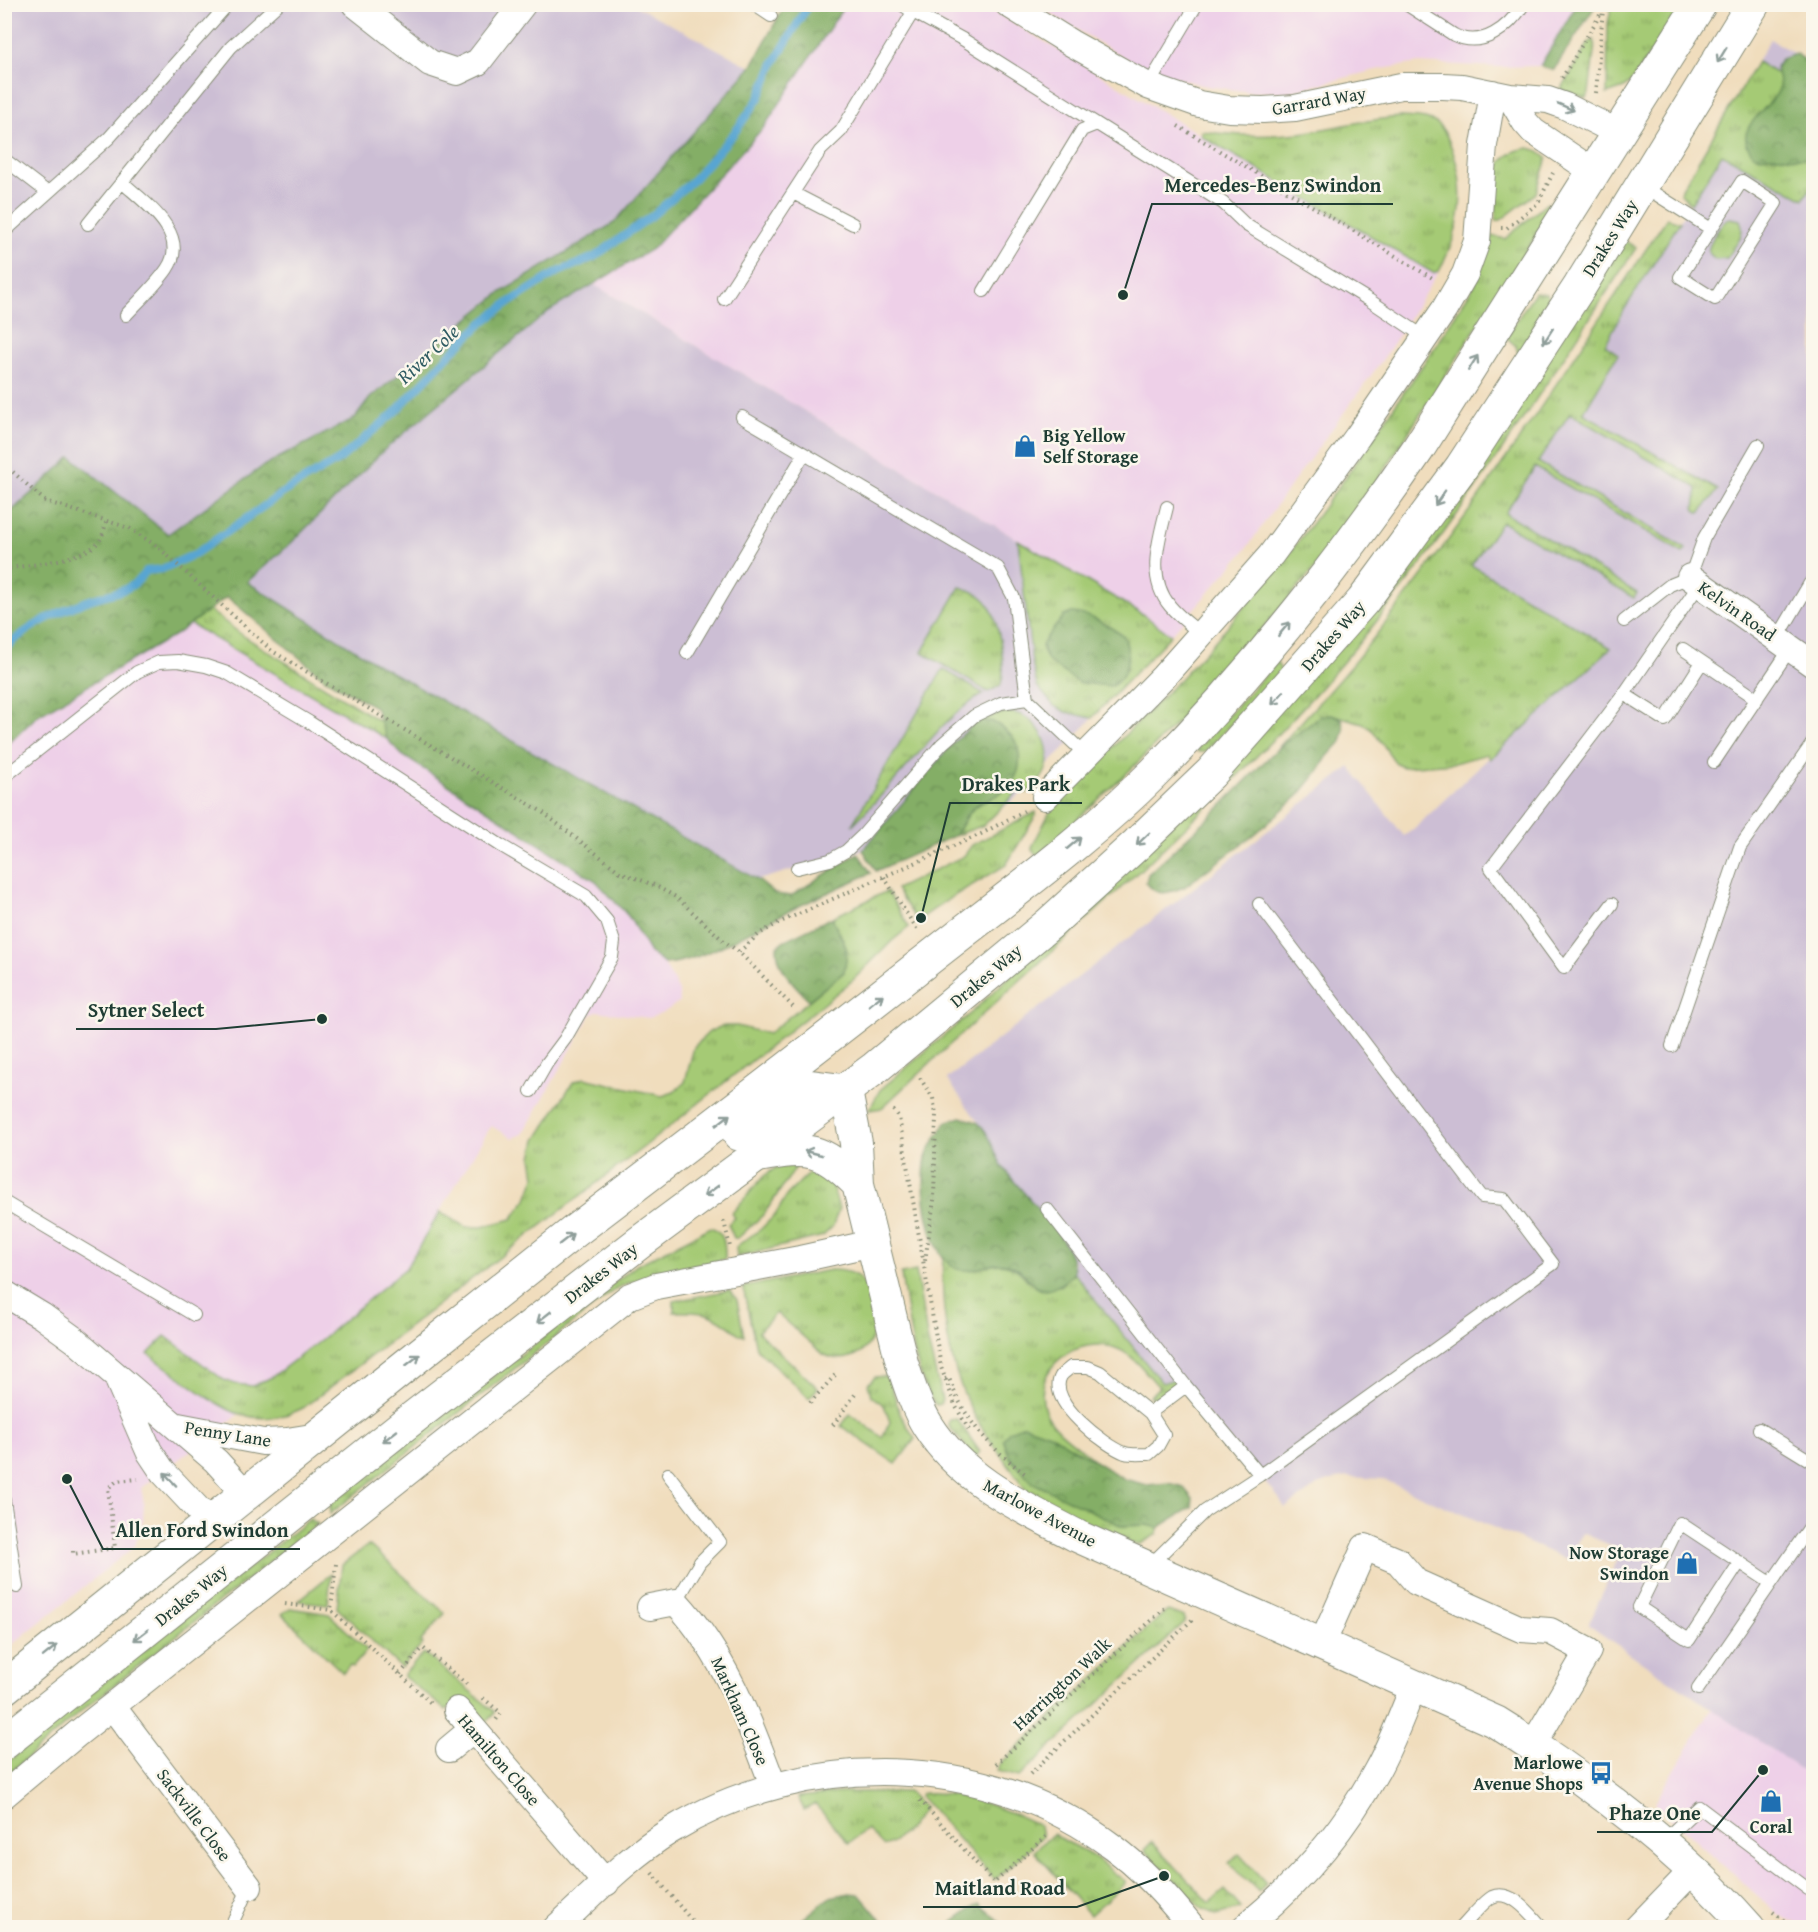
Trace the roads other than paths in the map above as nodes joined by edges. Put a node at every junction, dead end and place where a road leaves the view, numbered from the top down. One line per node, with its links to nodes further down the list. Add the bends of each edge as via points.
1 (228, 4): 23 (lane, via 109,138)
2 (278, 4): 22 (lane, via 231,47)
3 (355, 4): 4 (street, via 430,63 457,72 478,62)
4 (523, 4)
5 (753, 4): 14 (lane)
6 (901, 4): 13 (lane)
7 (1008, 4): 15 (street, Garrard Way)
8 (1197, 4): 15 (lane)
9 (1407, 4): 10 (lane, via 1461,39 1477,40 1498,32)
10 (1524, 4)
11 (1701, 4): 18 (main road)
12 (1753, 4): 21 (main road, Drakes Way, one-way to 21)
13 (913, 12): 17 (lane); 24 (lane, via 841,131 820,151)
14 (771, 16)
15 (1148, 86): 16 (street, Garrard Way, via 1199,104 1263,110 1413,85 1462,87)
16 (1502, 95): 18 (street, Garrard Way, one-way to 18, via 1548,100); 20 (street, via 1533,131); 32 (street, via 1484,145 1477,241 1472,258)
17 (1096, 124): 29 (lane, via 1082,130); 32 (lane, via 1223,203 1246,225)
18 (1618, 133): 20 (main road); 21 (main road)
19 (4, 159): 23 (lane)
20 (1594, 172): 21 (main road); 62 (main road, one-way to 20, via 1029,880 1153,774 1261,656 1353,542 1418,449)
21 (1645, 181): 27 (lane); 59 (main road, Drakes Way, one-way to 59, via 1455,476 1363,601 1314,658 1210,773 1128,852 1049,924)
22 (122, 182): 25 (lane); 31 (lane, via 156,213 171,233 175,249 168,268)
23 (47, 192): 28 (lane)
24 (793, 193): 26 (lane); 30 (lane)
25 (88, 224)
26 (853, 224)
27 (1711, 229): 27 (lane, via 1680,277 1715,299 1776,204 1742,181)
28 (4, 232)
29 (984, 291)
30 (724, 299)
31 (126, 315)
32 (1426, 338): 40 (street, via 1271,555)
33 (742, 417): 35 (lane)
34 (1758, 445): 37 (lane, via 1704,538)
35 (804, 454): 43 (lane); 47 (lane, via 998,568 1014,598)
36 (1167, 507): 40 (lane, via 1155,556 1159,589 1170,606)
37 (1695, 581): 39 (lane, via 1670,585); 41 (street, Kelvin Road); 46 (lane)
38 (1814, 586): 41 (lane, via 1810,583)
39 (1624, 621)
40 (1202, 635): 50 (street)
41 (1784, 644): 45 (street, Kelvin Road); 48 (lane)
42 (1683, 649): 44 (lane)
43 (687, 653)
44 (1702, 662): 46 (lane, via 1665,720); 48 (lane)
45 (1814, 665)
46 (1624, 693): 55 (lane, via 1491,868 1564,968)
47 (1027, 699): 50 (lane); 54 (lane, via 1001,703 974,716 942,744 846,851 830,860)
48 (1756, 699): 51 (lane)
49 (1814, 741): 57 (lane, via 1740,847)
50 (1086, 755): 53 (street)
51 (1714, 762)
52 (4, 777): 58 (lane, via 137,672 159,662 187,662 227,673 586,896 608,921 614,942 612,957)
53 (1045, 797)
54 (797, 868)
55 (1612, 903)
56 (1259, 904): 76 (lane, via 1482,1197 1504,1199 1553,1264)
57 (1672, 1046)
58 (531, 1091)
59 (846, 1091): 60 (main road, Drakes Way); 61 (street, Marlowe Avenue, via 856,1143); 62 (main road, via 807,1086 695,1163)
60 (758, 1156): 61 (street, one-way to 60, via 830,1158 810,1151); 81 (main road, Drakes Way, one-way to 81)
61 (858, 1184): 65 (street, Marlowe Avenue)
62 (626, 1194): 73 (main road, one-way to 62)
63 (4, 1202): 67 (lane)
64 (1047, 1209): 69 (lane)
65 (873, 1243): 83 (street, Marlowe Avenue, via 910,1386 927,1425 946,1450 970,1474 1014,1503); 92 (street, Drakes Way, via 656,1286 630,1296)
66 (4, 1293): 68 (street, Penny Lane, via 75,1340)
67 (194, 1315)
68 (118, 1379): 71 (street, Penny Lane); 80 (street, Penny Lane, one-way to 68, via 163,1472 149,1451)
69 (1186, 1386): 70 (lane); 76 (lane)
70 (1150, 1413): 70 (lane, via 1094,1369 1071,1367 1061,1376 1059,1387 1065,1404 1104,1442 1127,1454 1149,1454 1161,1441 1164,1435)
71 (174, 1425): 73 (street, Penny Lane, via 263,1442); 77 (street, Penny Lane)
72 (1759, 1429): 74 (lane)
73 (318, 1436): 77 (main road)
74 (1814, 1463)
75 (668, 1474): 86 (lane, via 720,1542 700,1562)
76 (1260, 1475): 83 (lane, via 1205,1511)
77 (245, 1493): 80 (main road); 81 (main road)
78 (4, 1500): 85 (lane)
79 (1814, 1521): 84 (lane)
80 (210, 1522): 81 (main road); 90 (main road, one-way to 80)
81 (252, 1545): 93 (main road, Drakes Way, one-way to 93)
82 (1740, 1562): 82 (lane, via 1680,1523 1639,1607 1689,1640); 84 (lane)
83 (1148, 1567): 88 (street, Marlowe Avenue)
84 (1771, 1583): 91 (lane)
85 (17, 1587)
86 (676, 1602): 87 (street); 96 (street, Markham Close, via 710,1646 733,1686)
87 (650, 1607)
88 (1322, 1644): 89 (street, Marlowe Avenue); 94 (street, via 1365,1547 1398,1562 1416,1582 1521,1629 1550,1631 1588,1651)
89 (1414, 1686): 94 (street, Marlowe Avenue, via 1471,1709); 106 (street, via 1377,1770 1344,1821 1291,1886)
90 (4, 1688)
91 (1698, 1689)
92 (112, 1706): 97 (street, Drakes Way); 101 (street, Sackville Close)
93 (4, 1743)
94 (1533, 1745): 98 (street, Marlowe Avenue)
95 (449, 1749): 100 (street, Hamilton Close, via 465,1720)
96 (773, 1785): 100 (street, via 707,1811 669,1832); 105 (street, via 841,1773 896,1772 975,1782 1010,1793 1065,1817 1098,1837 1133,1863)
97 (4, 1795)
98 (1663, 1841): 99 (street, Marlowe Avenue); 102 (lane, via 1699,1807)
99 (1693, 1870): 109 (street); 110 (street, Marlowe Avenue)
100 (606, 1883): 104 (street)
101 (249, 1887): 103 (lane, Sackville Close)
102 (1808, 1889)
103 (230, 1928)
104 (555, 1928)
105 (1193, 1928)
106 (1244, 1928)
107 (1461, 1928): 108 (lane, via 1489,1900 1502,1896 1516,1902)
108 (1543, 1928)
109 (1637, 1928)
110 (1749, 1928)

